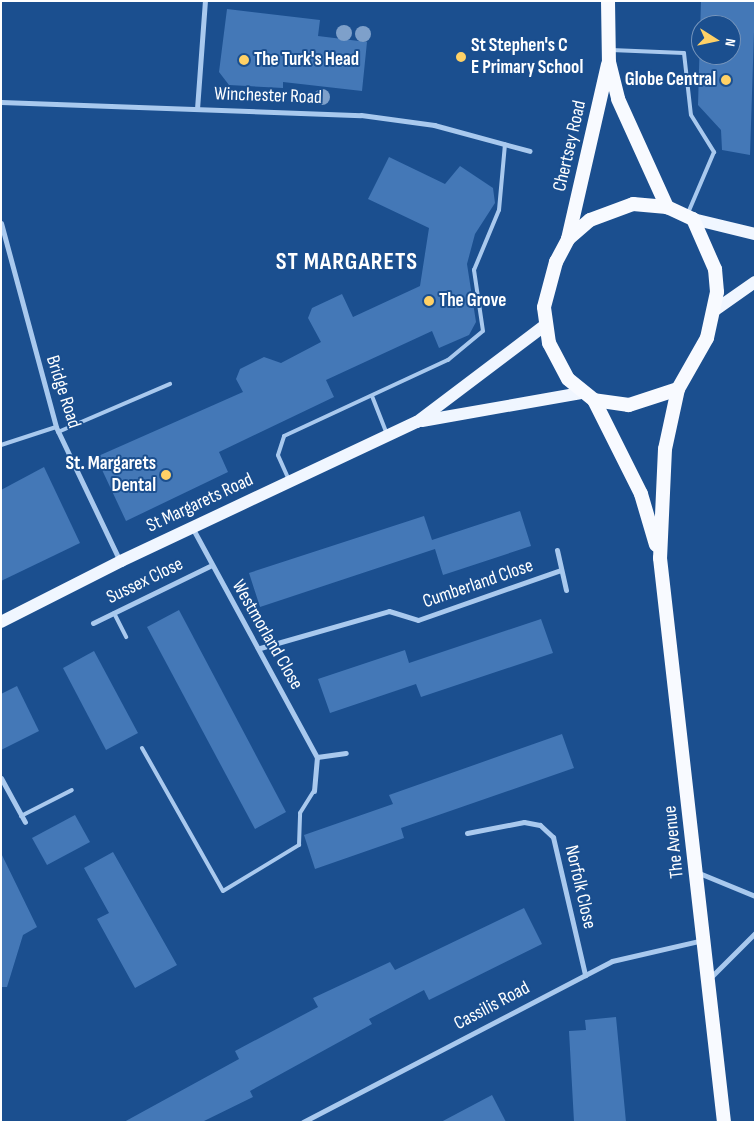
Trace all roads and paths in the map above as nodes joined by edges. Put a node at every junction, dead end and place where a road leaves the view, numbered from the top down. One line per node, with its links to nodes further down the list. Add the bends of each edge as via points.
1 (205, 1): 5 (street)
2 (608, 1): 3 (highway, Chertsey Road)
3 (609, 56): 8 (highway, Chertsey Road, via 618,99); 9 (lane, via 684,53 692,115 714,152); 12 (highway, Chertsey Road)
4 (1, 102): 5 (street, Winchester Road)
5 (197, 109): 6 (street, Winchester Road, via 393,119)
6 (505, 144): 7 (street, Winchester Road); 19 (lane, via 499,210 474,270 483,331 448,360)
7 (530, 151)
8 (667, 207): 9 (highway); 12 (highway, via 633,204 608,210)
9 (690, 217): 11 (main road); 14 (highway, The Avenue, via 716,269)
10 (1, 223): 22 (street, Bridge Road)
11 (755, 234)
12 (568, 238): 15 (highway, Chertsey Road, via 549,285)
13 (755, 282): 14 (main road)
14 (715, 310): 17 (highway, The Avenue, via 707,338)
15 (544, 326): 18 (highway, via 557,362); 21 (main road, St Margarets Road, via 498,365)
16 (170, 384): 22 (lane)
17 (678, 389): 20 (highway, via 630,405); 28 (highway, The Avenue, via 665,449)
18 (580, 393): 20 (highway); 21 (main road, St Margarets Road)
19 (372, 396): 23 (lane); 25 (lane, via 284,436 278,455)
20 (594, 400): 28 (highway, The Avenue, via 641,494)
21 (417, 422): 23 (main road, St Margarets Road)
22 (57, 429): 24 (lane); 29 (street, Bridge Road)
23 (387, 436): 25 (main road, St Margarets Road)
24 (1, 445)
25 (290, 482): 26 (main road, St Margarets Road)
26 (192, 528): 29 (main road, St Margarets Road); 30 (street, Westmorland Close)
27 (558, 550): 31 (street, Cumberland Close)
28 (660, 558): 47 (highway, The Avenue)
29 (120, 561): 34 (main road, St Margarets Road)
30 (210, 566): 33 (street, Sussex Close); 37 (street, Westmorland Close)
31 (561, 570): 32 (street, Cumberland Close); 37 (street, Cumberland Close, via 418,620 389,611)
32 (566, 590)
33 (114, 613): 35 (street, Sussex Close); 36 (lane)
34 (1, 622)
35 (93, 623)
36 (126, 638)
37 (260, 648): 40 (street, Westmorland Close)
38 (142, 748): 43 (lane, via 223,891 299,846 300,813)
39 (346, 753): 40 (street)
40 (317, 757): 43 (street)
41 (1, 778): 44 (street)
42 (72, 790): 44 (lane)
43 (314, 791)
44 (22, 816): 45 (street)
45 (25, 822)
46 (467, 833): 51 (street, Norfolk Close, via 524,822 540,825 553,837)
47 (696, 872): 48 (street); 50 (highway, The Avenue)
48 (755, 896)
49 (755, 934): 52 (street)
50 (703, 940): 51 (street, Cassilis Road, via 612,962); 52 (highway, The Avenue)
51 (585, 975): 53 (street, Cassilis Road)
52 (708, 980): 54 (highway, The Avenue)
53 (303, 1122)
54 (724, 1122)

